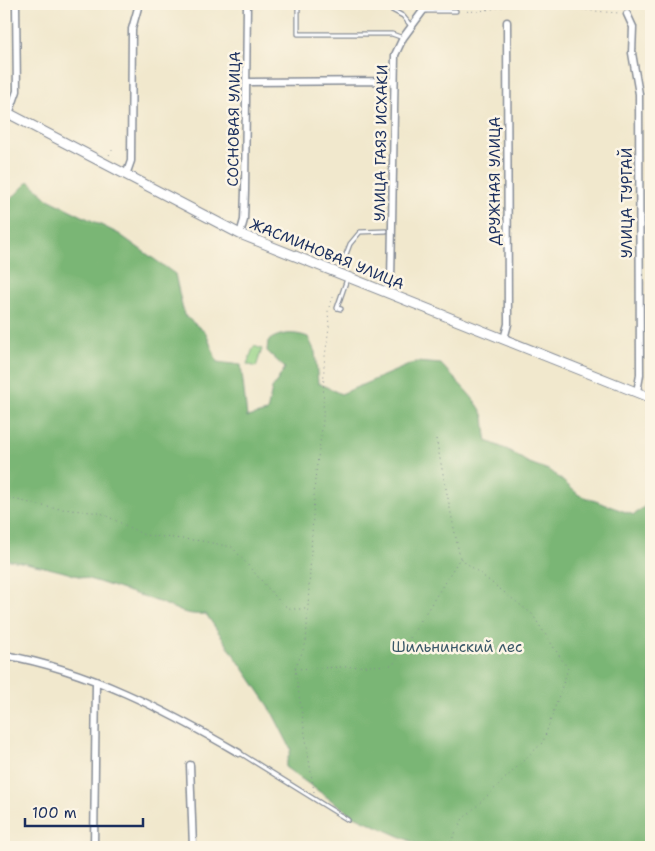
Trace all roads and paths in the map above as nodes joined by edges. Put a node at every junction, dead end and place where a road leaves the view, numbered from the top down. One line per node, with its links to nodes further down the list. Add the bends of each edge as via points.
1 (16, 4): 15 (street, via 17,91)
2 (139, 4): 16 (street, via 132,29 131,161)
3 (248, 4): 14 (street, СОСНОВАЯ УЛИЦА)
4 (298, 4): 12 (lane, via 298,34 392,34)
5 (381, 4): 11 (lane, via 403,16)
6 (428, 4): 7 (street, УЛИЦА ГАЯЗ ИСХАКИ)
7 (422, 11): 8 (lane); 11 (street, УЛИЦА ГАЯЗ ИСХАКИ)
8 (456, 11): 9 (path, via 475,12 519,5 569,6 585,11)
9 (627, 14): 25 (street, УЛИЦА ТУРГАЙ, via 633,27 632,53 639,94 640,375)
10 (507, 22): 24 (street, ДРУЖНАЯ УЛИЦА, via 508,324)
11 (411, 26): 12 (street, УЛИЦА ГАЯЗ ИСХАКИ)
12 (403, 38): 13 (street, УЛИЦА ГАЯЗ ИСХАКИ, via 395,55)
13 (393, 81): 14 (street); 22 (street, УЛИЦА ГАЯЗ ИСХАКИ, via 391,281)
14 (248, 82): 18 (street, СОСНОВАЯ УЛИЦА, via 244,220)
15 (6, 112): 16 (street, ЖАСМИНОВАЯ УЛИЦА)
16 (126, 175): 18 (street, ЖАСМИНОВАЯ УЛИЦА)
17 (386, 231): 19 (lane, via 360,232)
18 (240, 234): 20 (street, ЖАСМИНОВАЯ УЛИЦА)
19 (345, 257)
20 (348, 277): 21 (lane); 22 (street, ЖАСМИНОВАЯ УЛИЦА)
21 (344, 289): 23 (lane, via 337,308); 30 (path, via 331,300 328,311 323,421 315,480)
22 (387, 292): 24 (street, ЖАСМИНОВАЯ УЛИЦА)
23 (341, 309)
24 (504, 339): 25 (street, ЖАСМИНОВАЯ УЛИЦА)
25 (637, 392): 26 (street, ЖАСМИНОВАЯ УЛИЦА)
26 (651, 398)
27 (436, 439): 29 (path)
28 (4, 497): 30 (path, via 52,508 101,513 144,535 232,547 282,604 291,609)
29 (460, 558): 32 (path, via 393,665); 40 (path, via 532,614 568,669 543,742 462,820)
30 (307, 609): 32 (path, via 306,643)
31 (4, 654): 33 (street, via 80,674)
32 (295, 669): 36 (path)
33 (96, 682): 34 (street, via 177,716); 38 (street)
34 (239, 753): 36 (lane)
35 (190, 765): 39 (street)
36 (315, 800): 37 (lane)
37 (348, 820)
38 (94, 847)
39 (193, 847)
40 (448, 847)

